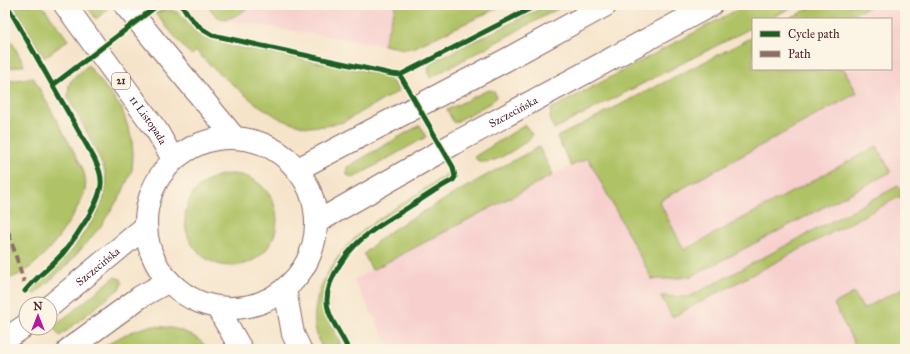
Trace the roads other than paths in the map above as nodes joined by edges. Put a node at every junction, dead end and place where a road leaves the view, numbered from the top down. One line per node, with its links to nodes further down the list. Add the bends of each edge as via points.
1 (65, 5): 6 (main road, 11 Listopada / 21, via 157,131)
2 (125, 5): 5 (main road)
3 (606, 5): 7 (main road)
4 (711, 5): 8 (main road, Szczecińska, via 449,147)
5 (234, 136): 6 (main road, via 201,142); 7 (main road, via 258,141 280,152)
6 (173, 159): 9 (main road, via 152,190)
7 (298, 169): 8 (main road, via 312,194)
8 (317, 222): 11 (main road, via 313,248 302,271)
9 (145, 227): 10 (main road, via 152,256); 12 (main road, Szczecińska)
10 (169, 281): 13 (main road, via 183,294 199,303); 16 (main road, via 140,297)
11 (285, 289): 13 (main road, via 253,306); 18 (main road, via 293,334)
12 (58, 299)
13 (217, 307): 17 (main road)
14 (18, 331): 15 (main road)
15 (5, 340)
16 (69, 349)
17 (241, 349)
18 (300, 349)

